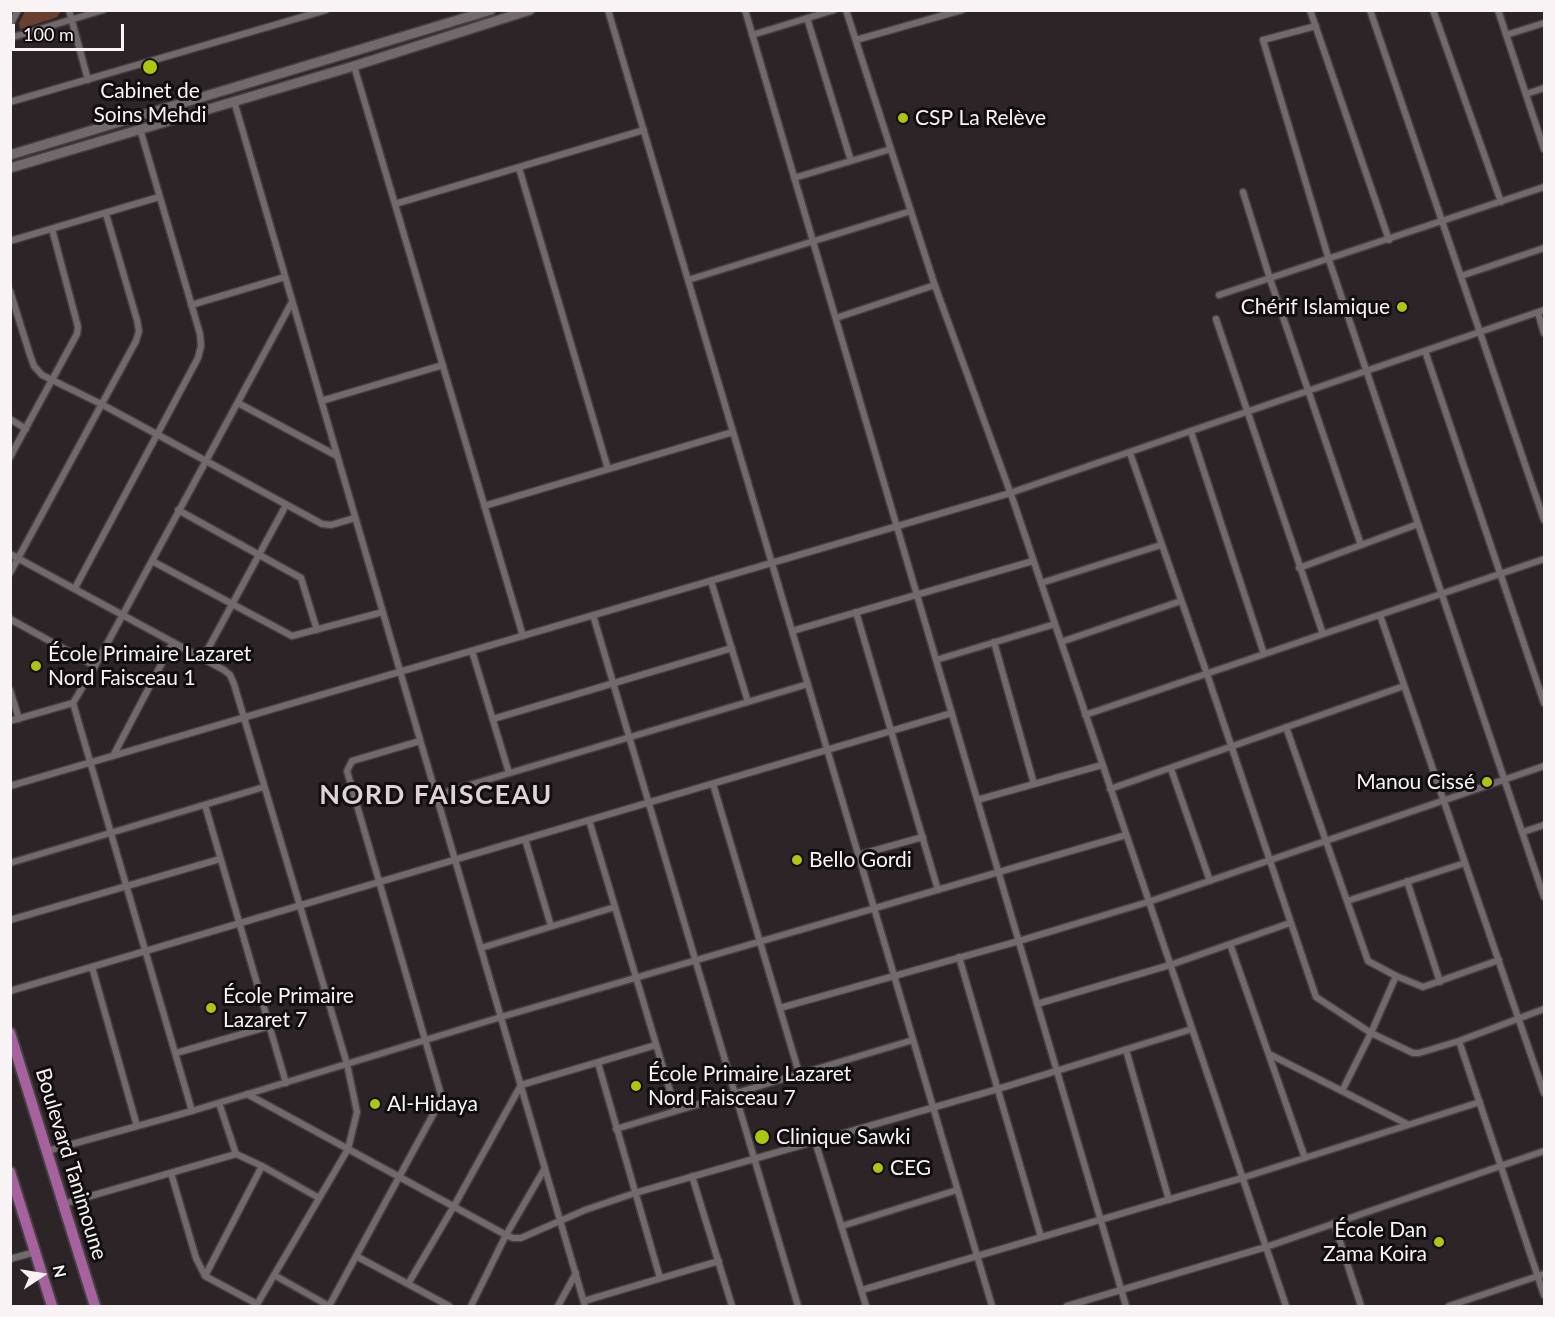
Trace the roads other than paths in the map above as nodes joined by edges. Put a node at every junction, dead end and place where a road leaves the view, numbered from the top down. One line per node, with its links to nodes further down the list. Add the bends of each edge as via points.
1 (18, 10): 19 (street)
2 (69, 10): 17 (street)
3 (103, 10): 17 (street)
4 (326, 10): 26 (street)
5 (491, 10): 35 (main road)
6 (530, 10): 25 (main road)
7 (608, 10): 32 (street)
8 (745, 10): 21 (street)
9 (834, 10): 16 (street)
10 (846, 10): 24 (street)
11 (962, 10): 24 (street)
12 (1310, 10): 20 (street)
13 (1370, 10): 47 (street)
14 (1433, 10): 43 (street)
15 (1498, 10): 22 (street)
16 (807, 18): 21 (street); 36 (street)
17 (71, 20): 23 (street); 26 (street)
18 (1545, 23): 22 (street)
19 (10, 25)
20 (1316, 26): 49 (street); 53 (street, via 1263,40)
21 (752, 35): 39 (street)
22 (1506, 35): 28 (street)
23 (10, 38)
24 (856, 40): 33 (street)
25 (354, 66): 29 (main road); 44 (street)
26 (88, 80): 30 (street)
27 (1545, 88): 28 (street)
28 (1526, 94): 34 (street)
29 (234, 101): 31 (main road); 55 (street)
30 (10, 102)
31 (140, 129): 37 (main road); 42 (street)
32 (644, 130): 38 (street); 57 (street)
33 (891, 149): 36 (street); 45 (street)
34 (1545, 149)
35 (10, 155)
36 (851, 161): 39 (street)
37 (10, 168)
38 (519, 168): 44 (street); 86 (street)
39 (794, 178): 51 (street)
40 (1545, 187): 43 (street)
41 (1243, 192): 56 (street)
42 (159, 197): 46 (street); 62 (street)
43 (1501, 202): 47 (street)
44 (395, 204): 69 (street)
45 (911, 211): 51 (street); 58 (street)
46 (106, 214): 48 (street); 75 (street, via 139,331)
47 (1442, 222): 49 (street); 54 (street)
48 (52, 229): 50 (street); 71 (street, via 78,327)
49 (1389, 240): 53 (street)
50 (10, 241)
51 (813, 242): 57 (street); 64 (street)
52 (1545, 248): 54 (street)
53 (1329, 260): 56 (street); 70 (street)
54 (1461, 276): 66 (street)
55 (285, 277): 61 (street); 62 (street)
56 (1270, 279): 60 (street); 72 (street)
57 (688, 280): 79 (street)
58 (935, 285): 64 (street); 87 (street)
59 (10, 291): 71 (street, via 34,366)
60 (1219, 295)
61 (292, 302): 73 (street); 74 (street)
62 (192, 305): 81 (street, via 201,346 198,358)
63 (1541, 312): 66 (street); 67 (street)
64 (836, 318): 94 (street)
65 (1216, 319): 76 (street)
66 (1480, 332): 68 (street); 92 (street)
67 (1545, 333)
68 (1425, 351): 70 (street); 106 (street)
69 (443, 365): 73 (street); 89 (street)
70 (1367, 371): 72 (street); 93 (street)
71 (52, 380): 75 (street); 78 (street)
72 (1308, 392): 76 (street); 96 (street)
73 (321, 401): 83 (street)
74 (238, 404): 83 (street); 85 (street)
75 (103, 405): 81 (street); 99 (street)
76 (1247, 412): 80 (street); 104 (street)
77 (10, 419): 78 (street)
78 (26, 429): 84 (street)
79 (733, 432): 86 (street); 103 (street)
80 (1191, 432): 82 (street); 130 (street)
81 (157, 435): 85 (street); 109 (street)
82 (1130, 453): 87 (street); 95 (street)
83 (337, 456): 91 (street)
84 (10, 458)
85 (206, 462): 88 (street); 90 (street)
86 (608, 469): 89 (street)
87 (1010, 493): 94 (street); 102 (street)
88 (286, 504): 91 (street, via 322,524); 98 (street)
89 (484, 506): 124 (street)
90 (178, 510): 98 (street); 101 (street)
91 (355, 518): 114 (street)
92 (1545, 520)
93 (1418, 524): 96 (street); 110 (street)
94 (897, 526): 103 (street); 111 (street)
95 (1161, 545): 108 (street); 112 (street)
96 (1361, 545): 104 (street)
97 (10, 554): 99 (street)
98 (259, 554): 113 (street); 121 (street, via 301,578)
99 (19, 558): 105 (street); 109 (street)
100 (1545, 559): 106 (street)
101 (152, 561): 113 (street); 116 (street)
102 (1033, 561): 108 (street); 111 (street)
103 (772, 563): 107 (street); 122 (street)
104 (1299, 568): 123 (street)
105 (10, 573)
106 (1501, 574): 110 (street); 142 (street)
107 (711, 581): 117 (street); 128 (street)
108 (1041, 583): 120 (street)
109 (75, 588): 116 (street)
110 (1442, 594): 118 (street); 161 (street)
111 (917, 595): 115 (street); 132 (street)
112 (1181, 601): 127 (street); 135 (street)
113 (232, 603): 121 (street, via 292,636); 131 (street)
114 (382, 612): 121 (street); 134 (street)
115 (856, 612): 122 (street); 150 (street)
116 (123, 615): 125 (street); 133 (street)
117 (593, 615): 124 (street); 136 (street)
118 (1380, 615): 123 (street); 138 (street)
119 (10, 619): 133 (street)
120 (1054, 624): 126 (street); 127 (street)
121 (317, 630)
122 (792, 631): 137 (street)
123 (1323, 634): 130 (street)
124 (523, 636): 129 (street)
125 (173, 642): 131 (street); 155 (street)
126 (994, 642): 132 (street); 163 (street)
127 (1061, 642): 144 (street)
128 (732, 648): 136 (street); 140 (street)
129 (472, 651): 134 (street); 147 (street)
130 (1264, 654): 135 (street)
131 (203, 658): 145 (street, via 230,675)
132 (936, 660): 143 (street)
133 (95, 666): 141 (street)
134 (400, 672): 145 (street); 152 (street)
135 (1207, 674): 144 (street); 153 (street)
136 (614, 684): 147 (street); 151 (street)
137 (808, 684): 140 (street); 154 (street)
138 (1404, 687): 149 (street); 169 (street)
139 (10, 690): 146 (street)
140 (748, 702): 151 (street)
141 (73, 703): 146 (street); 156 (street)
142 (1545, 703)
143 (952, 713): 150 (street); 168 (street)
144 (1085, 715): 157 (street)
145 (244, 718): 155 (street); 165 (street)
146 (19, 719): 148 (street)
147 (493, 719): 160 (street)
148 (10, 721)
149 (1286, 727): 153 (street); 179 (street)
150 (891, 731): 154 (street); 177 (street)
151 (630, 738): 160 (street); 170 (street)
152 (420, 741): 167 (street); 189 (street, via 348,765)
153 (1231, 747): 159 (street); 183 (street)
154 (827, 750): 162 (street); 180 (street)
155 (113, 756): 156 (street)
156 (90, 763): 164 (street); 174 (street)
157 (1102, 765): 163 (street); 166 (street)
158 (1545, 766): 161 (street)
159 (1172, 768): 166 (street); 187 (street)
160 (510, 773): 167 (street)
161 (1505, 780): 169 (street); 175 (street)
162 (713, 784): 170 (street); 204 (street)
163 (1034, 784): 168 (street)
164 (10, 786)
165 (264, 787): 171 (street); 196 (street)
166 (1110, 789): 176 (street)
167 (436, 795): 182 (street)
168 (977, 800): 186 (street)
169 (1444, 801): 179 (street); 184 (street)
170 (649, 802): 172 (street); 210 (street)
171 (205, 805): 174 (street); 181 (street)
172 (590, 820): 178 (street); 197 (street)
173 (1545, 825): 175 (street)
174 (110, 832): 185 (street); 190 (street)
175 (1523, 832): 191 (street)
176 (1126, 835): 186 (street); 195 (street)
177 (923, 837): 180 (street); 192 (street)
178 (525, 839): 182 (street); 202 (street)
179 (1326, 841): 183 (street); 194 (street)
180 (858, 855): 198 (street)
181 (220, 859): 190 (street); 200 (street)
182 (455, 860): 189 (street); 206 (street)
183 (1269, 861): 187 (street); 201 (street)
184 (1465, 862): 188 (street); 209 (street)
185 (10, 863)
186 (999, 873): 192 (street); 203 (street)
187 (1210, 881): 195 (street)
188 (1407, 881): 194 (street); 216 (street)
189 (380, 883): 196 (street); 228 (street)
190 (126, 886): 199 (street); 207 (street)
191 (1543, 886): 193 (street)
192 (938, 890): 198 (street)
193 (1545, 897)
194 (1347, 901): 214 (street, via 1368,961)
195 (1148, 902): 203 (street); 211 (street)
196 (299, 906): 200 (street); 235 (street)
197 (615, 907): 202 (street); 215 (street)
198 (874, 908): 204 (street); 213 (street)
199 (10, 920)
200 (240, 923): 207 (street); 223 (street)
201 (1290, 923): 205 (street); 226 (street, via 1316,997)
202 (551, 926): 206 (street)
203 (1019, 941): 208 (street); 218 (street)
204 (760, 942): 210 (street); 219 (street)
205 (1230, 944): 211 (street); 233 (street)
206 (481, 948): 221 (street)
207 (146, 952): 212 (street); 232 (street)
208 (959, 957): 213 (street); 240 (street)
209 (1499, 960): 216 (street); 222 (street)
210 (696, 962): 215 (street); 242 (street)
211 (1170, 965): 218 (street); 224 (street)
212 (92, 967): 217 (street); 251 (street)
213 (894, 975): 219 (street); 227 (street)
214 (1396, 976): 216 (street, via 1423,987); 226 (street)
215 (636, 978): 221 (street); 230 (street)
216 (1440, 982)
217 (10, 991)
218 (1037, 1004): 236 (street)
219 (780, 1008): 237 (street)
220 (1545, 1009): 222 (street)
221 (501, 1017): 228 (street); 239 (street)
222 (1519, 1019): 229 (street); 243 (street)
223 (270, 1026): 232 (street); 238 (street)
224 (1192, 1029): 231 (street); 267 (street)
225 (10, 1033): 255 (main road, Boulevard Tanimoune)
226 (1371, 1033): 229 (street, via 1413,1053); 241 (street)
227 (913, 1040): 237 (street); 247 (street)
228 (426, 1041): 235 (street); 265 (street, via 442,1098)
229 (1459, 1041): 246 (street)
230 (656, 1045): 234 (street); 249 (street)
231 (1126, 1050): 236 (street); 271 (street)
232 (176, 1053): 248 (street)
233 (1269, 1053): 241 (street); 259 (street)
234 (598, 1063): 239 (street); 252 (street)
235 (347, 1064): 238 (street); 254 (street, via 357,1112)
236 (1057, 1071): 240 (street); 274 (street)
237 (799, 1073): 242 (street)
238 (286, 1083): 244 (street)
239 (521, 1085): 262 (street); 273 (street)
240 (998, 1089): 247 (street); 279 (street)
241 (1342, 1090): 250 (street)
242 (735, 1093): 249 (street); 258 (street)
243 (1545, 1093)
244 (247, 1094): 245 (street); 254 (street)
245 (219, 1102): 248 (street); 257 (street)
246 (1480, 1102): 250 (street); 261 (street)
247 (933, 1107): 253 (street); 268 (street)
248 (192, 1111): 251 (street)
249 (676, 1111): 252 (street)
250 (1408, 1124): 259 (street)
251 (137, 1126): 255 (street)
252 (616, 1129): 269 (street)
253 (815, 1142): 258 (street); 277 (street)
254 (348, 1149): 265 (street); 270 (street)
255 (47, 1151): 272 (main road, Boulevard Tanimoune)
256 (1545, 1151): 261 (street)
257 (236, 1154): 260 (street); 264 (street)
258 (754, 1158): 266 (street); 303 (street)
259 (1305, 1158): 267 (street)
260 (262, 1166): 270 (street); 289 (street)
261 (1501, 1166): 276 (street); 288 (street)
262 (545, 1168): 275 (street); 278 (street)
263 (10, 1172): 281 (main road)
264 (171, 1173): 272 (street); 289 (street)
265 (398, 1176): 273 (street); 282 (street)
266 (692, 1176): 269 (street); 285 (street)
267 (1242, 1178): 271 (street); 280 (street)
268 (957, 1190): 277 (street); 283 (street)
269 (635, 1193): 275 (street); 290 (street)
270 (319, 1198): 287 (street)
271 (1169, 1200): 274 (street)
272 (63, 1204): 298 (main road, Boulevard Tanimoune)
273 (454, 1206): 278 (street); 291 (street)
274 (1101, 1220): 279 (street); 293 (street)
275 (561, 1222): 278 (street, via 521,1238); 286 (street)
276 (1334, 1223): 280 (street); 309 (street)
277 (842, 1226): 292 (street)
278 (506, 1235): 300 (street)
279 (1041, 1237): 283 (street)
280 (1266, 1246): 293 (street); 308 (street)
281 (35, 1252): 284 (street); 297 (main road)
282 (356, 1256): 287 (street, via 329,1306); 291 (street)
283 (977, 1257): 292 (street); 305 (street)
284 (10, 1259)
285 (719, 1261): 290 (street); 302 (street)
286 (576, 1273): 295 (street); 301 (street)
287 (274, 1275): 296 (street)
288 (1541, 1275): 294 (street); 310 (street)
289 (205, 1276): 296 (street)
290 (660, 1278): 295 (street)
291 (408, 1284): 299 (street)
292 (862, 1290): 304 (street)
293 (1121, 1290): 306 (street); 307 (street)
294 (1545, 1295)
295 (584, 1304)
296 (257, 1305)
297 (52, 1306)
298 (95, 1306)
299 (448, 1306)
300 (471, 1306)
301 (558, 1306)
302 (732, 1306)
303 (798, 1306)
304 (866, 1306)
305 (992, 1306)
306 (1067, 1306)
307 (1126, 1306)
308 (1286, 1306)
309 (1361, 1306)
310 (1449, 1306)

